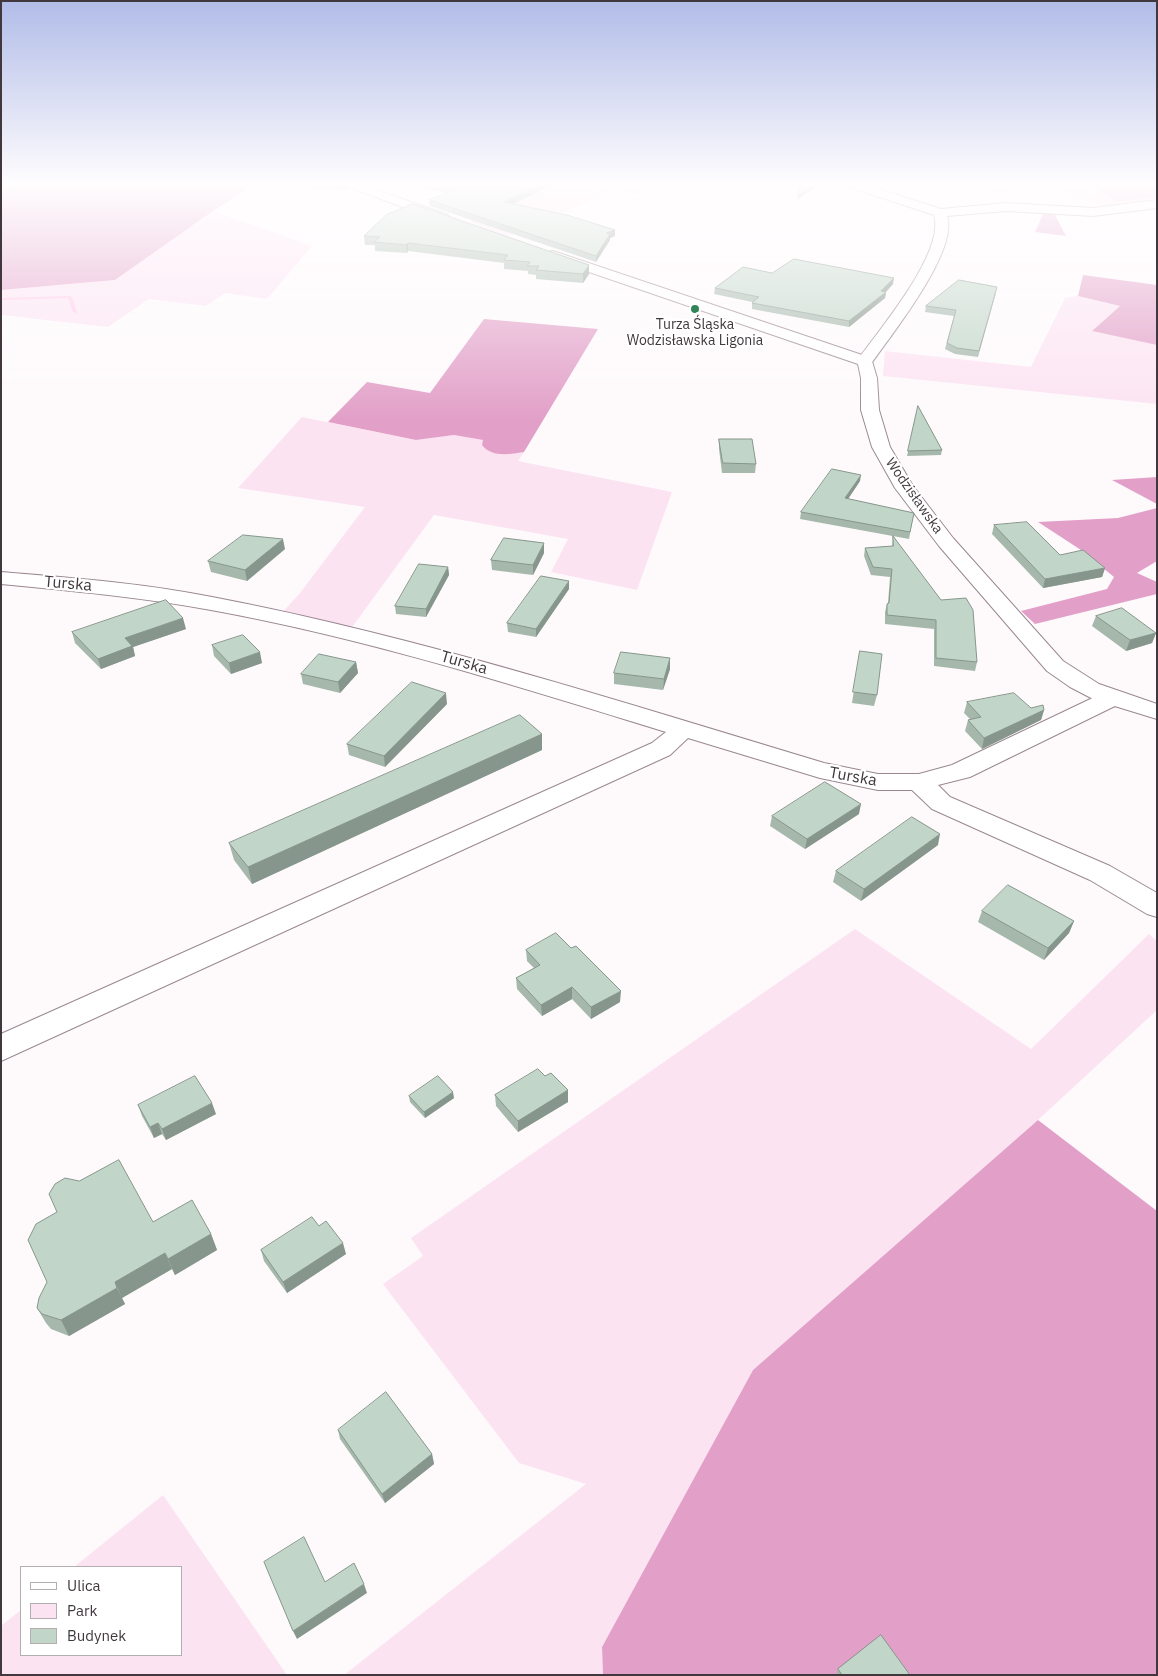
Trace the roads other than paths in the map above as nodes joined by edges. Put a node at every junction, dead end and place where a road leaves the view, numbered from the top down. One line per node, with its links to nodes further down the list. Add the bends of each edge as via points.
1 (573, 262): 3 (street)
2 (931, 262): 3 (street)
3 (865, 361): 5 (street, Wodzisławska, via 870,410 881,447 906,488 946,542 1055,666 1082,686)
4 (1, 578): 7 (street, Turska, via 115,588 211,603 453,659)
5 (1110, 698): 6 (street, Wodzisławska); 8 (street, Turska, via 961,771)
6 (1157, 712)
7 (684, 729): 8 (street, Turska, via 841,776 878,782); 10 (street, via 661,749)
8 (919, 782): 9 (street, via 941,803 1100,873)
9 (1157, 907)
10 (1, 1048)

